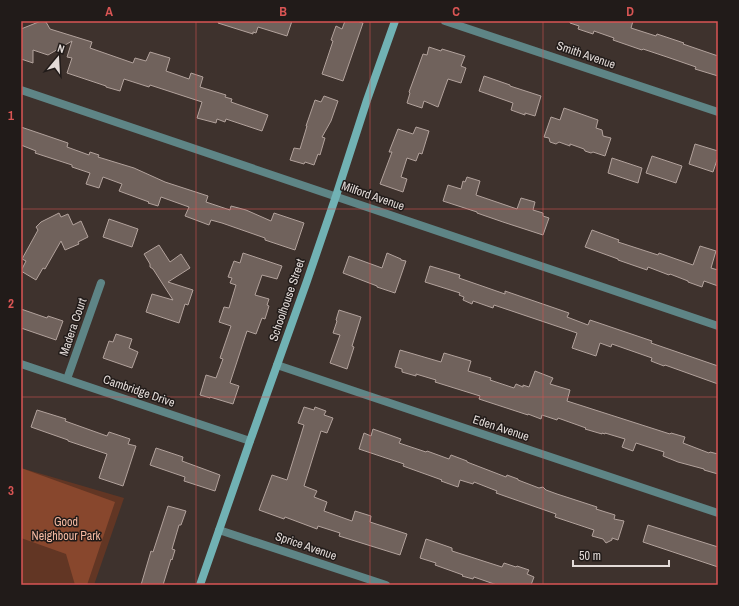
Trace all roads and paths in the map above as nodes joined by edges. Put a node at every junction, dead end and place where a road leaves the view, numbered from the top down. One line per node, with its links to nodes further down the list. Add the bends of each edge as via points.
1 (395, 21): 5 (street, Schoolhouse Street)
2 (446, 21): 4 (street, Smith Avenue)
3 (21, 90): 5 (street, Milford Avenue)
4 (718, 112)
5 (336, 196): 7 (street, Milford Avenue); 9 (street, Schoolhouse Street)
6 (101, 283): 10 (street, Madera Court)
7 (718, 326)
8 (21, 364): 10 (street, Cambridge Drive)
9 (277, 365): 11 (street, Schoolhouse Street); 12 (street, Eden Avenue)
10 (67, 379): 11 (street, Cambridge Drive)
11 (250, 441): 13 (street, Schoolhouse Street)
12 (718, 513)
13 (219, 530): 14 (street, Schoolhouse Street); 15 (street, Sprice Avenue)
14 (200, 585)
15 (386, 585)

